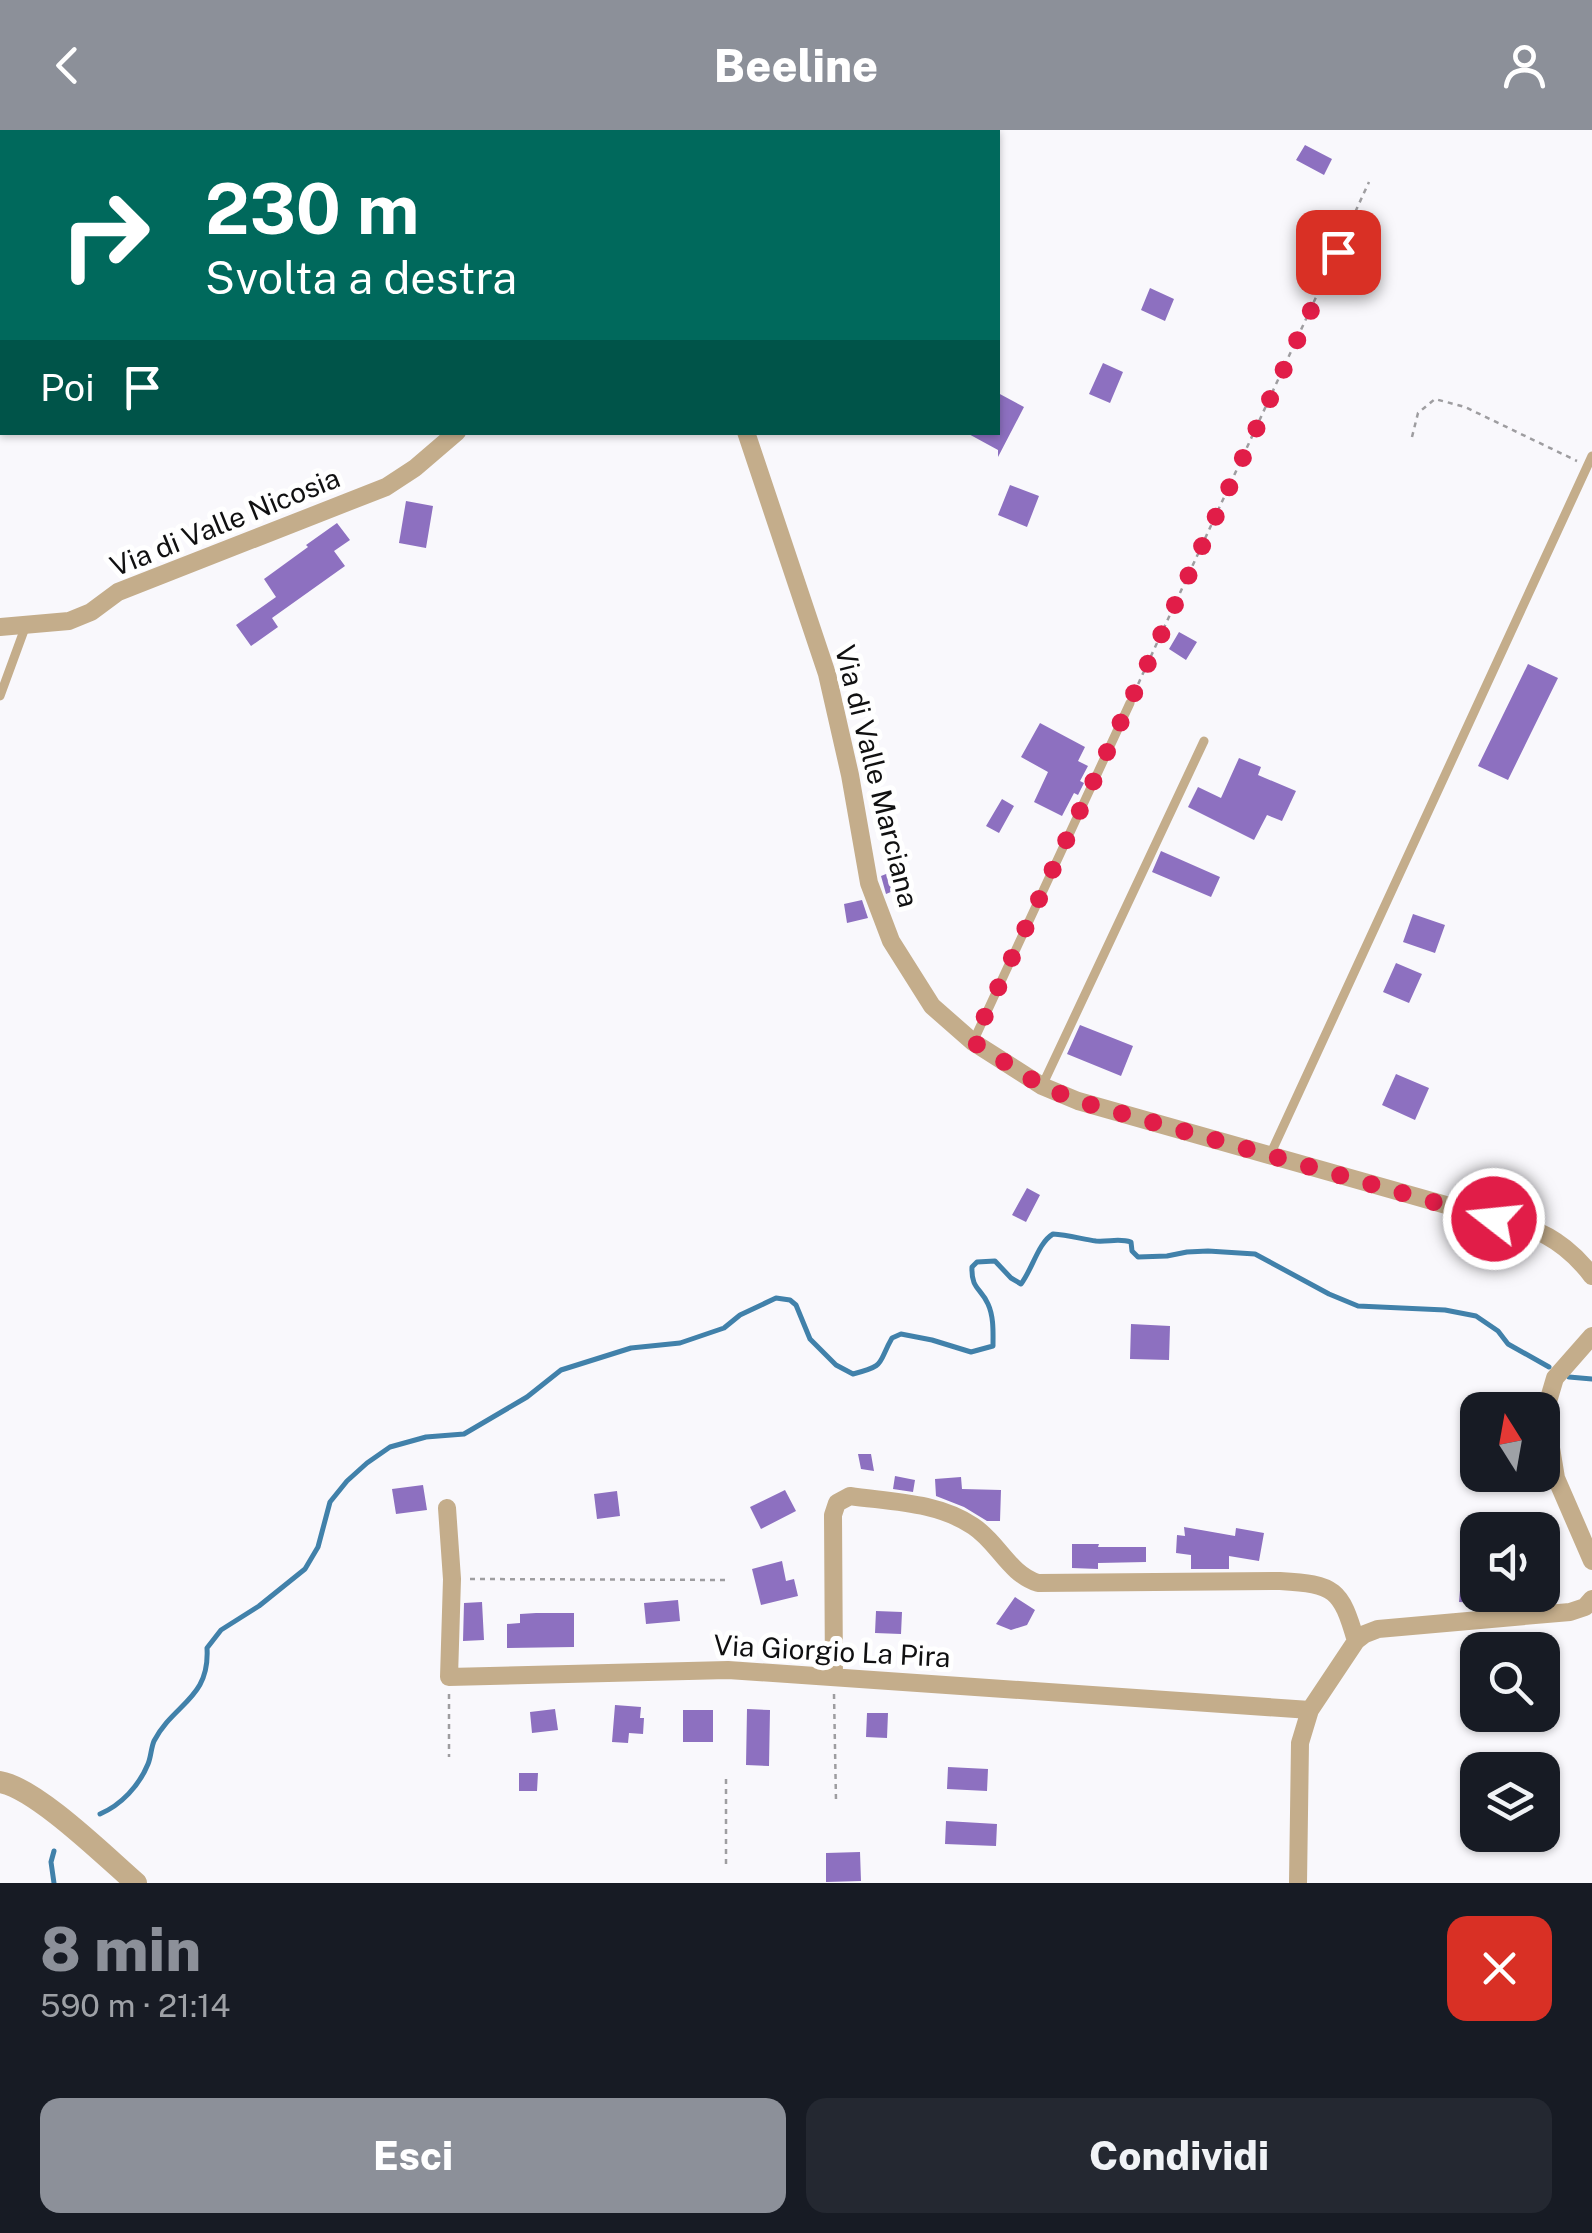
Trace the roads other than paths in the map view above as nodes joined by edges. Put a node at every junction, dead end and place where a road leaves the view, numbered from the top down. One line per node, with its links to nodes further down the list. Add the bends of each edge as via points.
1 (454, 435): 4 (street, Via di Valle Nicosia, via 386,487 118,592 69,622)
2 (747, 435): 9 (street, Via di Valle Marciana, via 827,674 869,882 891,942 932,1006)
3 (1590, 461): 11 (lane)
4 (26, 625): 5 (street, Via di Valle Nicosia); 6 (lane)
5 (0, 627)
6 (0, 696)
7 (1130, 703): 9 (lane)
8 (1204, 740): 10 (lane)
9 (973, 1042): 10 (street, Via di Valle Marciana)
10 (1042, 1086): 11 (street, Via di Valle Marciana)
11 (1270, 1155): 12 (street, Via di Valle Marciana, via 1542,1233)
12 (1592, 1276)
13 (1592, 1336): 15 (street, via 1555,1378 1548,1406 1556,1478)
14 (447, 1508): 18 (street, Via Giorgio La Pira, via 449,1677 728,1670)
15 (1592, 1561)
16 (1592, 1599): 17 (street, via 1570,1612 1378,1629)
17 (1356, 1642): 18 (street, via 1338,1596 1318,1584 1038,1583 973,1526 942,1510 850,1496 837,1503 833,1515); 19 (street)
18 (834, 1677): 19 (street, Via Giorgio La Pira)
19 (1310, 1710): 22 (street, via 1300,1742)
20 (0, 1782): 21 (street, via 34,1797)
21 (136, 1883)
22 (1298, 1883)

